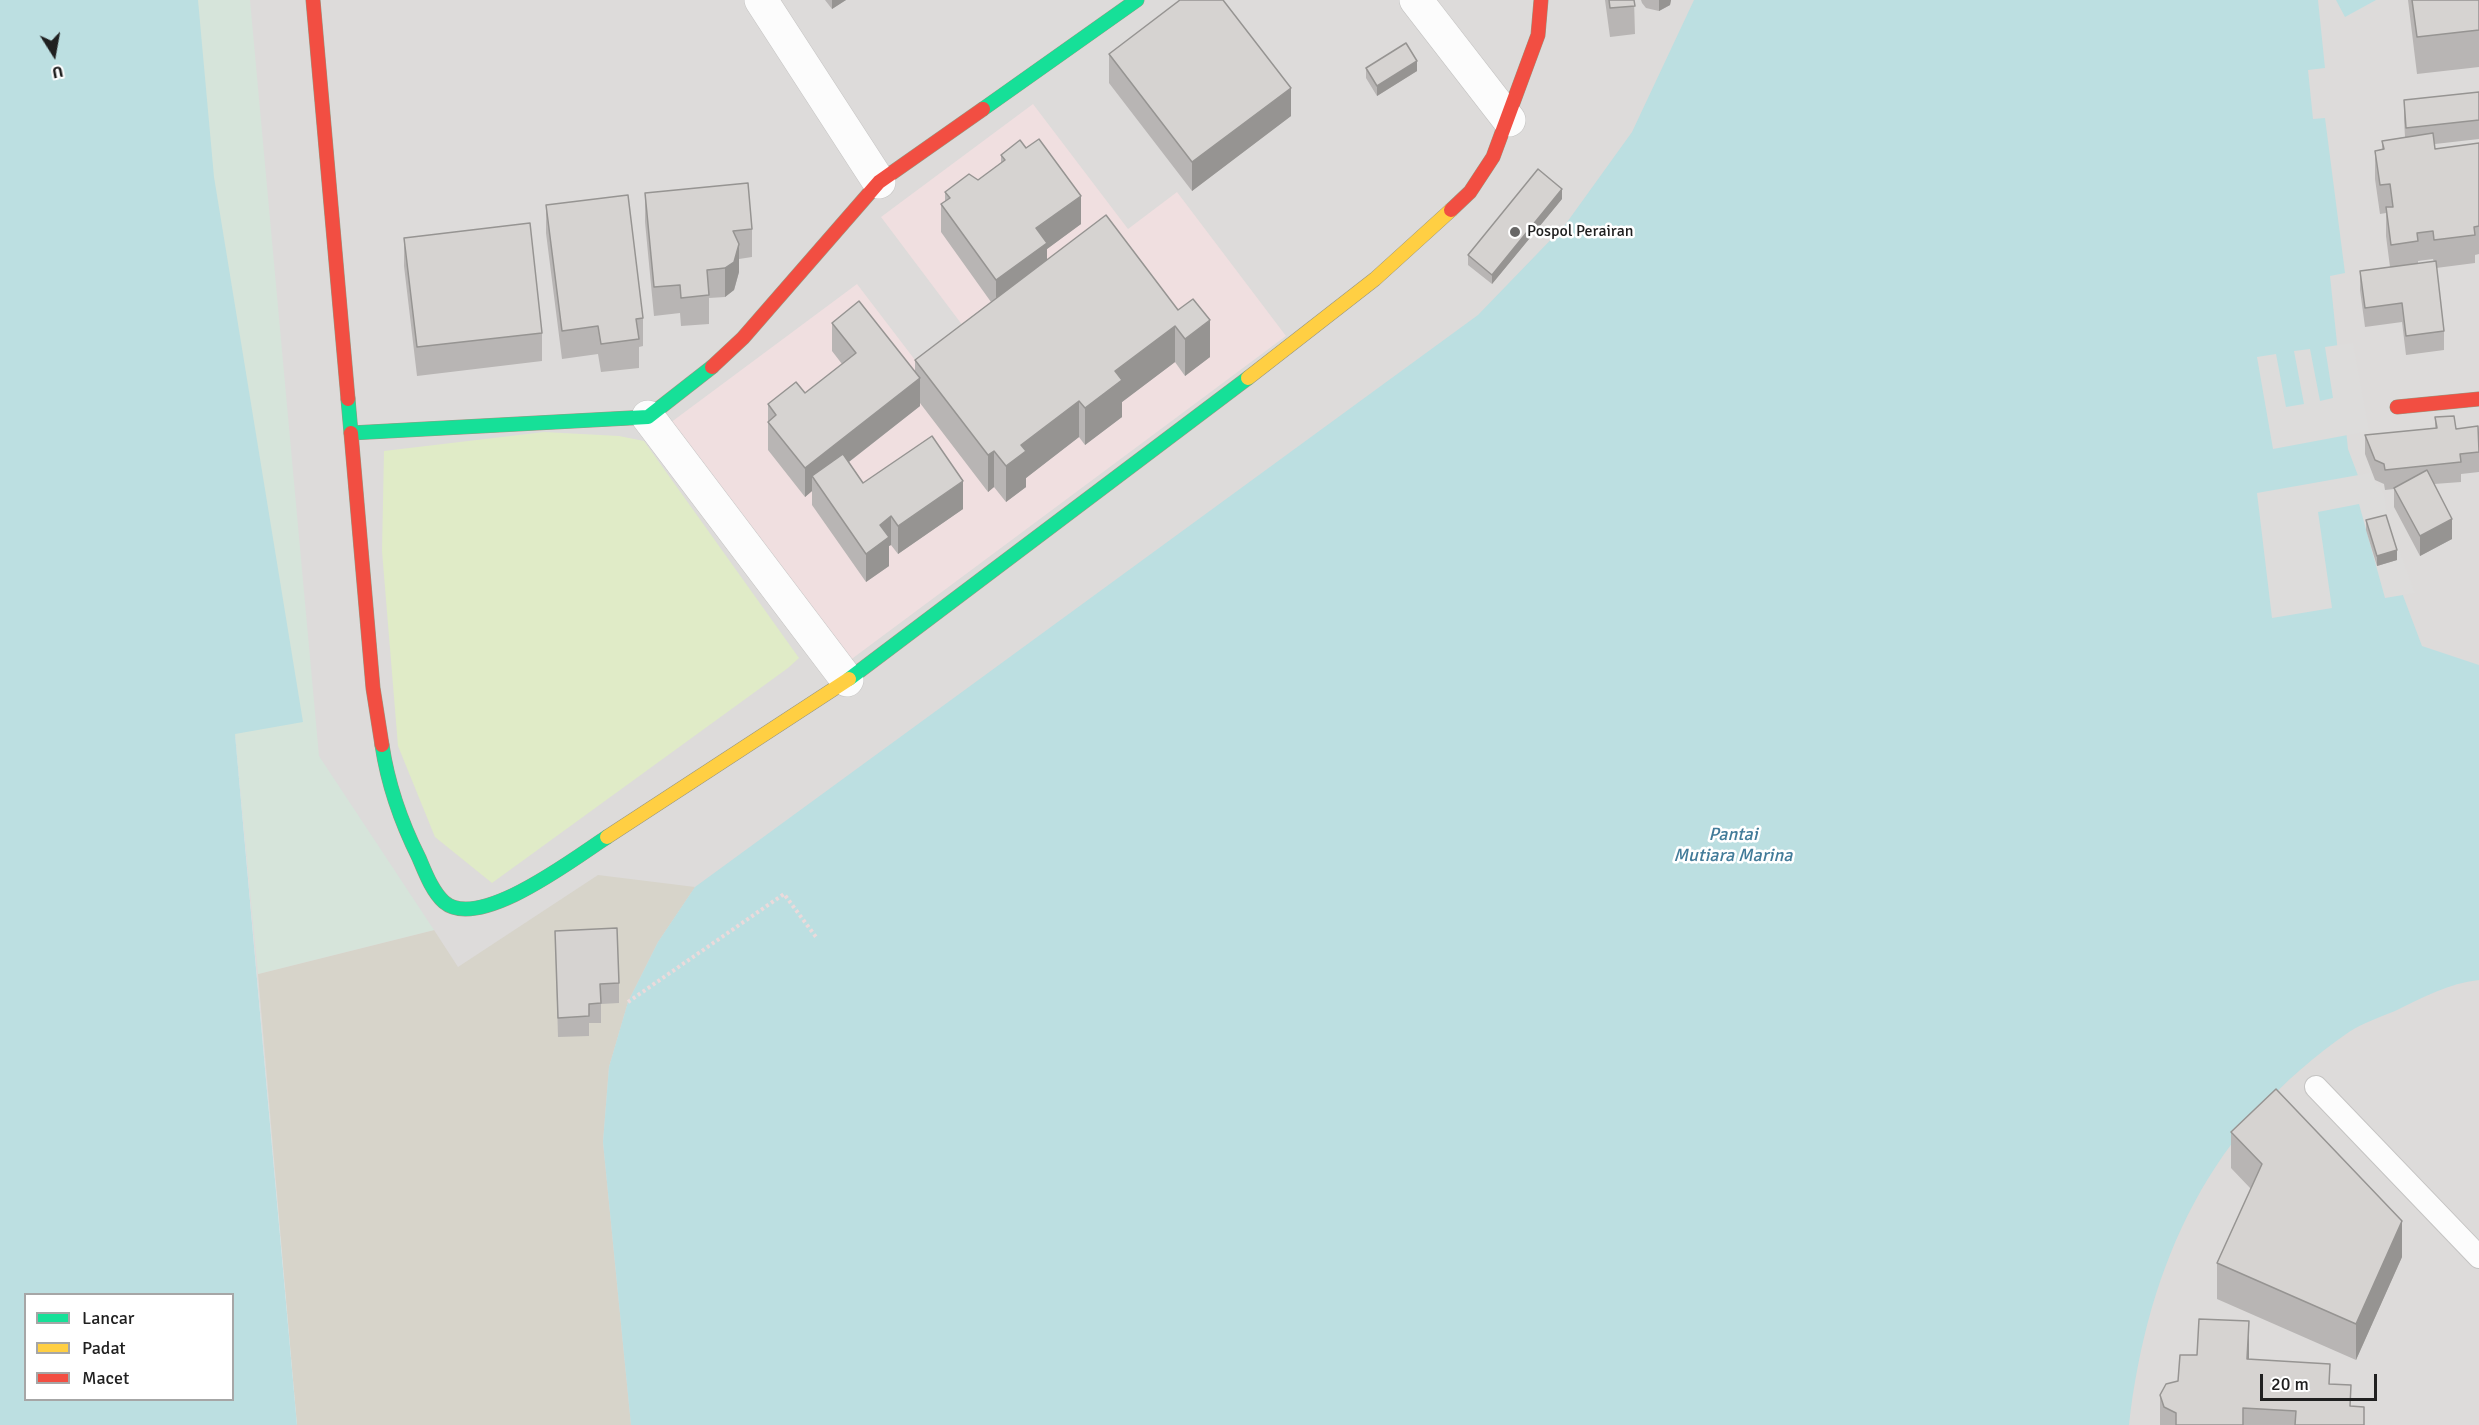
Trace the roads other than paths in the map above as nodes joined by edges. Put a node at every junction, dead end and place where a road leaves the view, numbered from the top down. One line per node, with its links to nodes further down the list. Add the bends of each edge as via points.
1 (313, 0): 11 (street)
2 (761, 0): 7 (street)
3 (1137, 0): 7 (street)
4 (1416, 0): 6 (street)
5 (1541, 0): 6 (street, via 1538,35)
6 (1509, 120): 12 (street, via 1493,157 1470,192 1375,279 1156,450)
7 (879, 182): 10 (street, via 743,338)
8 (2479, 399): 9 (street)
9 (2397, 407)
10 (648, 417): 11 (street); 12 (street)
11 (351, 433): 12 (street, via 373,688 386,773 402,824 432,886 444,902 457,909 495,903 533,885)
12 (847, 680)
13 (2316, 1087): 14 (lane)
14 (2479, 1257)

